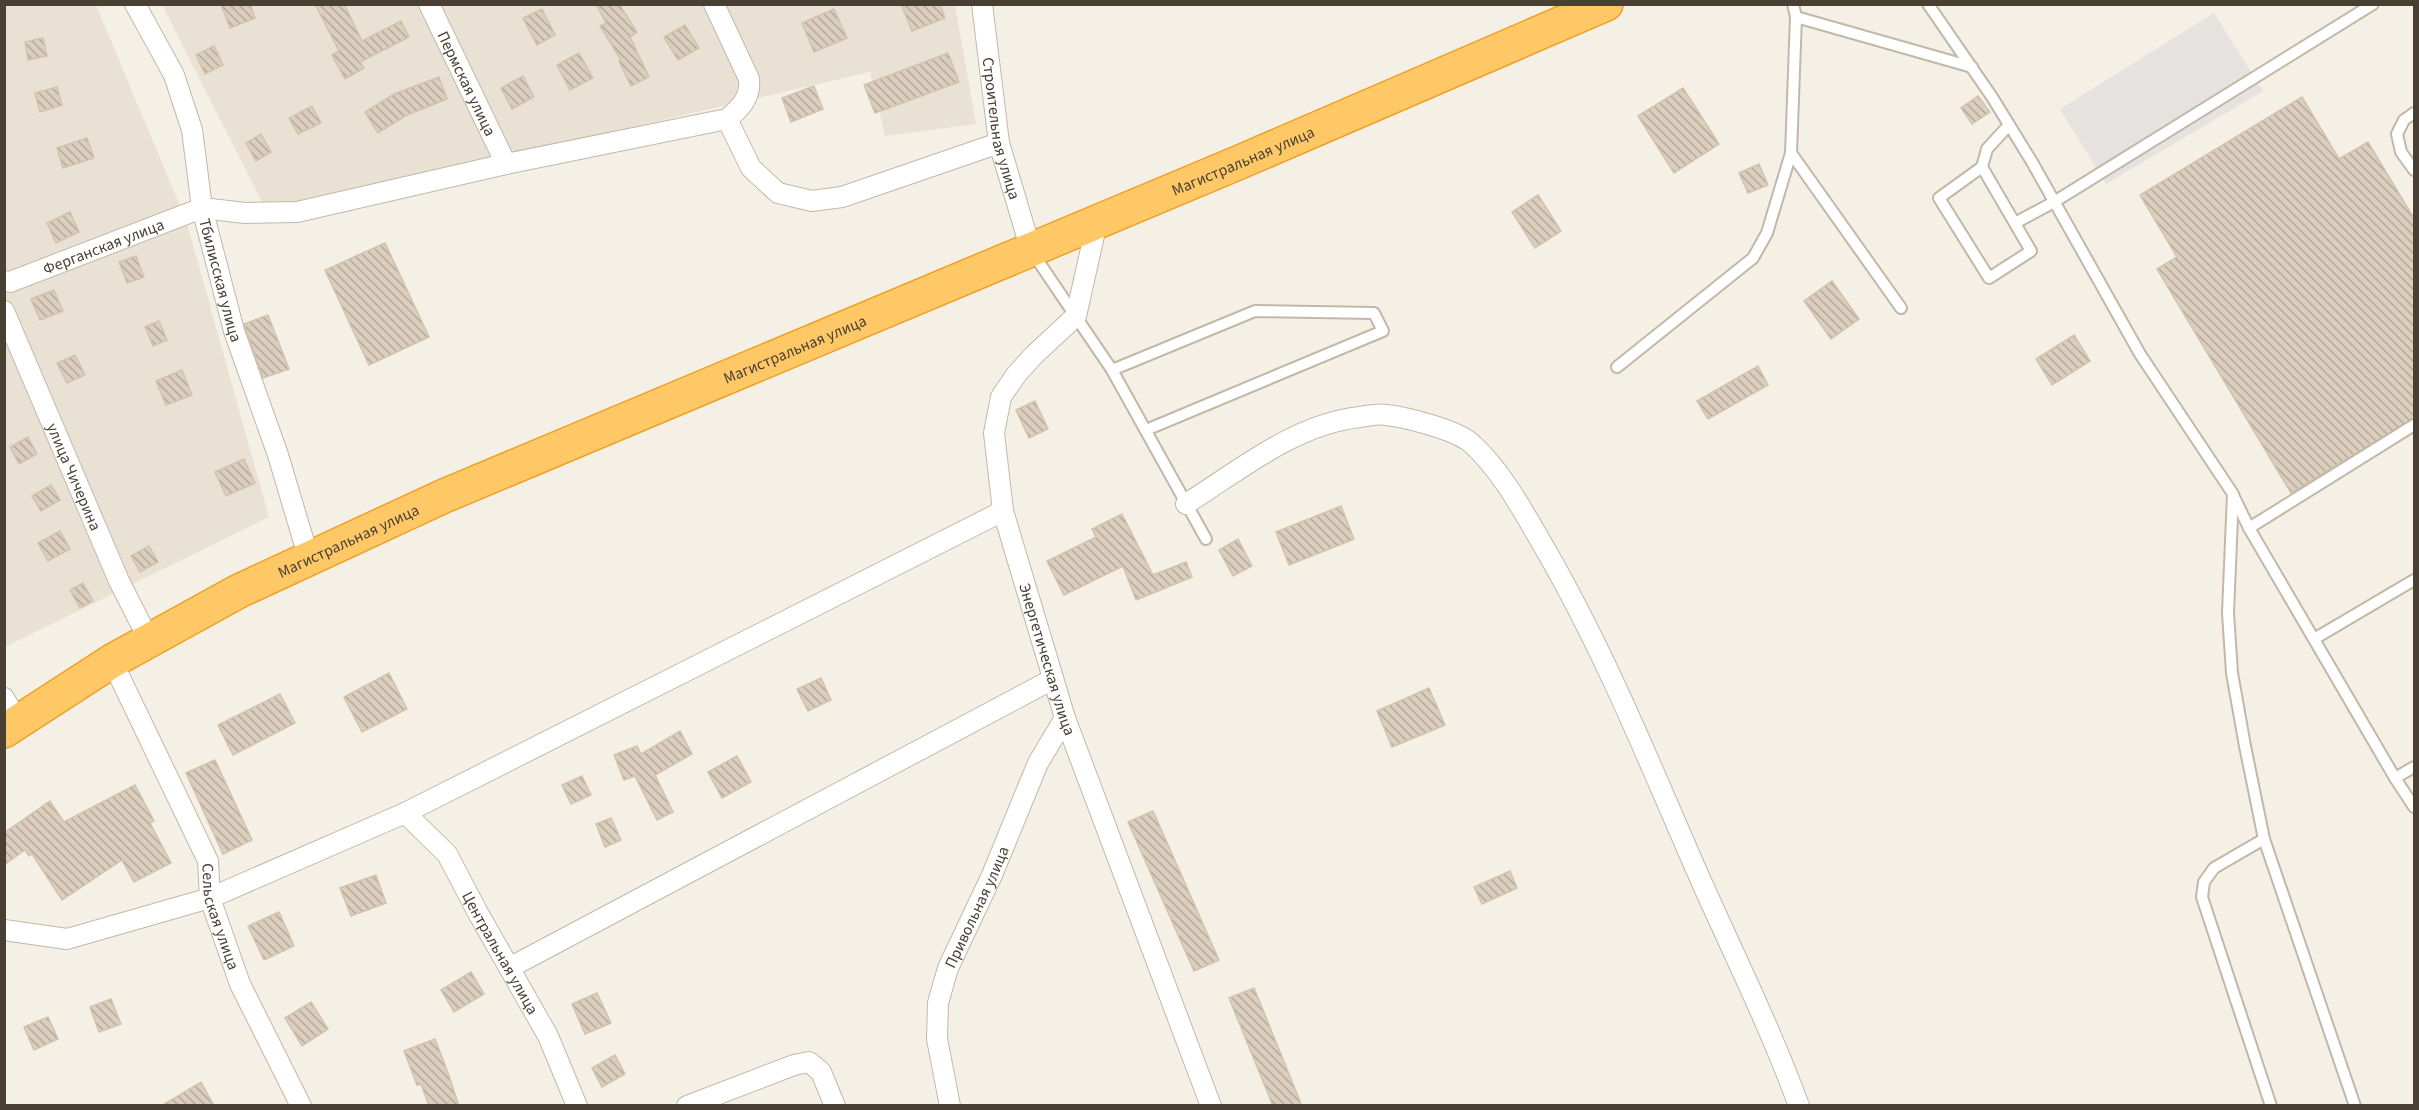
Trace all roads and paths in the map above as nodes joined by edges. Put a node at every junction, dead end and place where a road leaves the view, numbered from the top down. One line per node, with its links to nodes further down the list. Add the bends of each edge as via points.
1 (135, 4): 20 (street, Тбилисская улица, via 174,75 192,130)
2 (429, 4): 16 (street, Пермская улица)
3 (714, 4): 12 (street, via 749,79 750,90)
4 (982, 4): 14 (street, Строительная улица)
5 (1606, 4): 21 (highway, Магистральная улица)
6 (1793, 4): 9 (lane)
7 (1928, 4): 10 (lane)
8 (2373, 4): 19 (lane)
9 (1796, 17): 10 (lane); 15 (lane)
10 (1972, 67): 13 (lane)
11 (2415, 113): 18 (lane, via 2404,120 2397,134 2401,152)
12 (728, 119): 14 (street, via 751,168 778,193 812,201 842,197); 16 (street)
13 (2009, 125): 17 (lane, via 1987,149); 19 (lane)
14 (999, 143): 23 (street, Строительная улица)
15 (1791, 153): 25 (lane); 28 (lane, via 1767,233 1753,258)
16 (506, 164): 20 (street, via 297,212 244,213)
17 (1982, 167): 22 (lane); 22 (lane, via 1939,198 1989,278 2031,251)
18 (2415, 170)
19 (2054, 202): 22 (lane); 32 (lane, via 2140,354)
20 (202, 208): 24 (street, Ферганская улица, via 10,282); 37 (street, Тбилисская улица, via 234,331 278,455)
21 (1097, 222): 23 (highway, Магистральная улица); 27 (street)
22 (2015, 223)
23 (1031, 250): 27 (lane); 37 (highway, Магистральная улица, via 444,496)
24 (4, 281)
25 (1901, 308)
26 (4, 311): 40 (street, улица Чичерина)
27 (1076, 316): 29 (lane); 34 (street, Энергетическая улица, via 1033,356 1001,397 994,433)
28 (1617, 367)
29 (1112, 370): 31 (lane); 31 (lane, via 1255,311 1374,313 1383,331)
30 (2415, 425): 35 (lane)
31 (1146, 430): 33 (lane)
32 (2233, 494): 35 (lane); 49 (lane, via 2228,612 2232,674)
33 (1186, 504): 36 (lane); 59 (street, via 1296,435 1340,419 1383,414 1426,423 1469,441 1518,502 1569,590 1627,706)
34 (1003, 511): 42 (street, Энергетическая улица); 48 (street)
35 (2249, 528): 39 (lane)
36 (1206, 539)
37 (309, 559): 40 (highway, Магистральная улица, via 238,591)
38 (2415, 580): 39 (lane)
39 (2314, 639): 46 (lane)
40 (149, 640): 41 (highway, Магистральная улица)
41 (112, 661): 43 (highway, Магистральная улица); 50 (street, Сельская улица, via 208,861)
42 (1053, 679): 44 (street, Энергетическая улица); 52 (street)
43 (9, 717)
44 (1065, 718): 57 (street, Привольная улица, via 1038,763 948,968 938,1003 937,1039); 58 (street, Энергетическая улица)
45 (2415, 767): 46 (lane)
46 (2395, 778): 47 (lane)
47 (2415, 807)
48 (405, 813): 50 (street); 52 (street, Центральная улица, via 447,854)
49 (2264, 839): 60 (lane, via 2214,868 2204,882 2202,897); 61 (lane)
50 (210, 898): 51 (street, via 66,939); 54 (street, Сельская улица, via 240,984)
51 (4, 930)
52 (509, 968): 55 (street, Центральная улица, via 548,1036)
53 (689, 1105): 56 (street, via 809,1062 821,1072)
54 (301, 1106)
55 (577, 1106)
56 (835, 1106)
57 (950, 1106)
58 (1210, 1106)
59 (1799, 1106)
60 (2271, 1106)
61 (2355, 1106)

